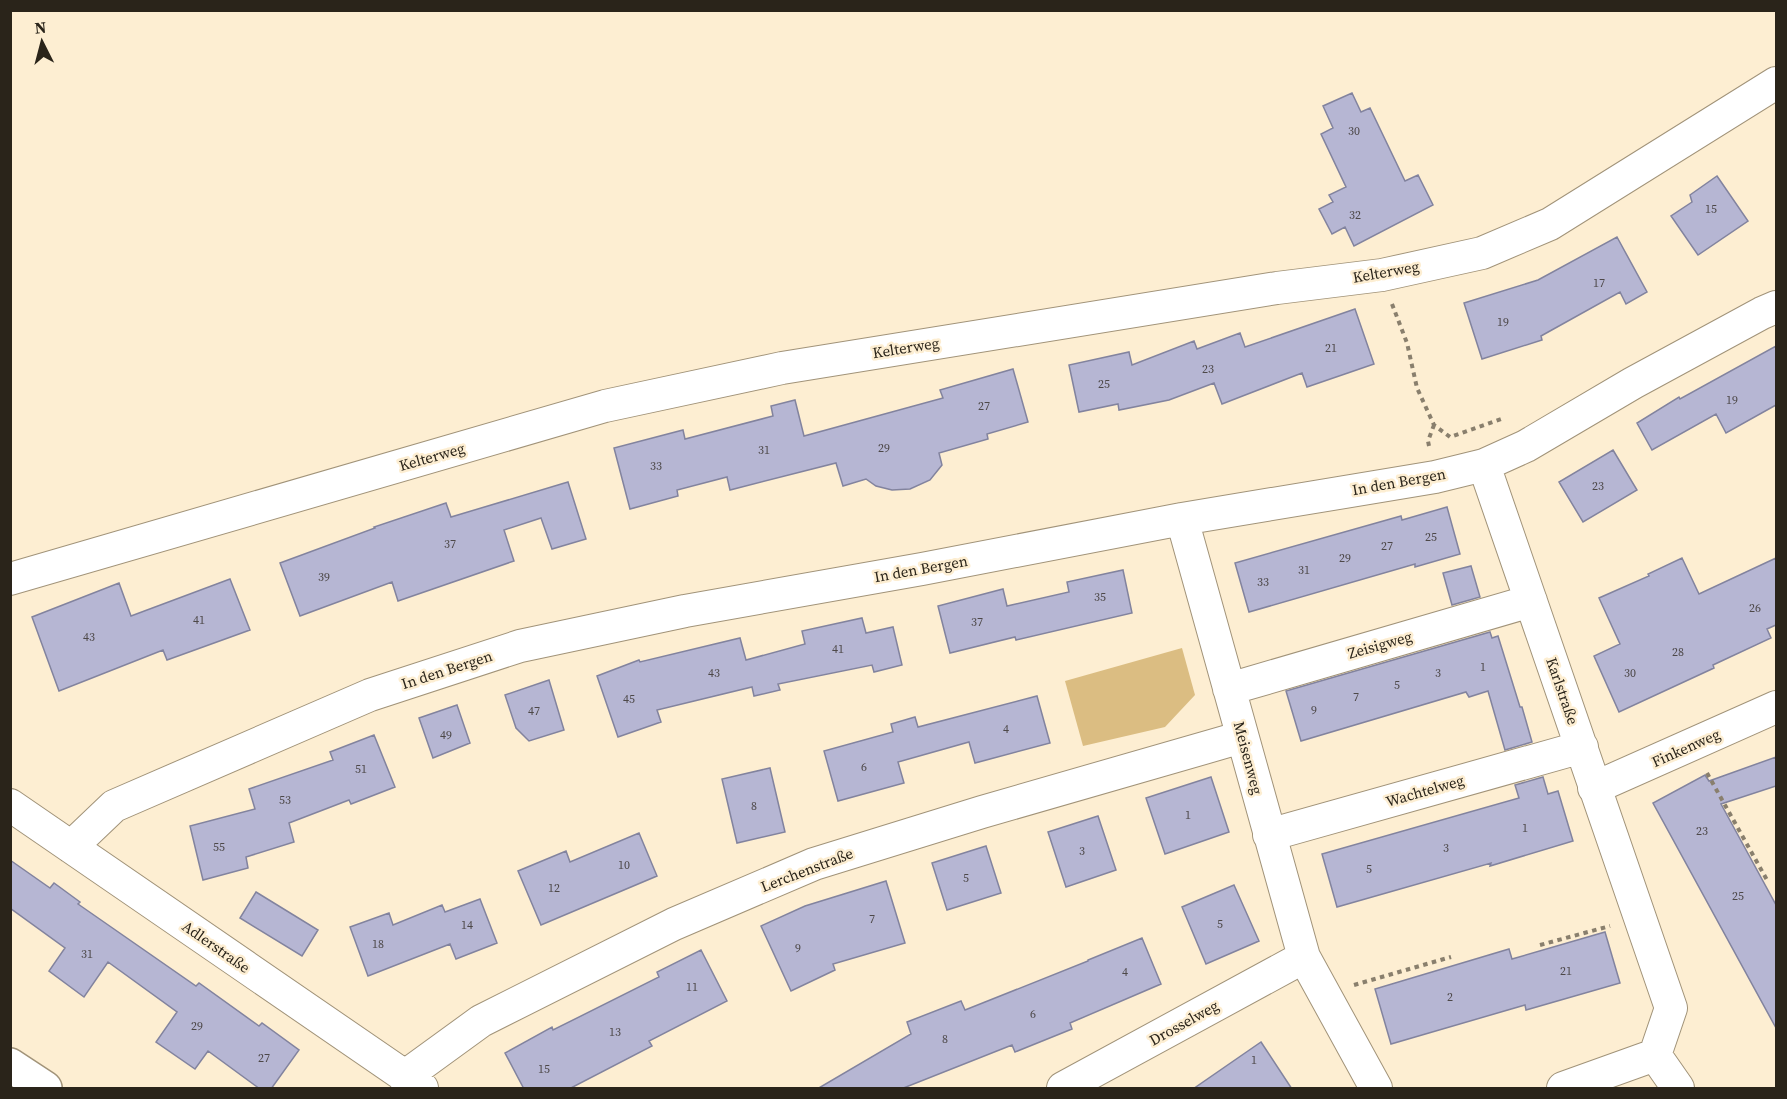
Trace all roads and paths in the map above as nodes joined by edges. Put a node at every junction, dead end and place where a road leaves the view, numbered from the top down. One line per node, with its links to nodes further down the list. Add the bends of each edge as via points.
1 (1776, 83): 2 (street, Kelterweg, via 1550,224 1482,253)
2 (1382, 275): 4 (path, via 1407,343 1417,388 1434,425 1450,436 1508,417); 7 (street, Kelterweg, via 1277,288 782,368 605,406)
3 (1776, 307): 4 (street, In den Bergen, via 1633,383)
4 (1526, 446): 5 (street, In den Bergen)
5 (1484, 465): 6 (street, In den Bergen, via 1435,477); 8 (street, Karlstraße)
6 (1182, 519): 9 (street, Meisenweg); 17 (street, In den Bergen, via 685,611 520,646 370,696 114,806)
7 (10, 579)
8 (1531, 600): 9 (street, Zeisigweg); 13 (street, Karlstraße)
9 (1229, 689): 11 (street, Meisenweg)
10 (1776, 707): 12 (street, Finkenweg)
11 (1242, 737): 16 (street, Meisenweg); 26 (street, Lerchenstraße, via 804,868 674,924 481,1020)
12 (1692, 746): 14 (street, Finkenweg); 18 (path)
13 (1582, 747): 14 (street, Karlstraße); 16 (street, Wachtelweg)
14 (1594, 788): 19 (street, Karlstraße)
15 (10, 805): 17 (street, Adlerstraße)
16 (1269, 835): 21 (street, Meisenweg)
17 (71, 847): 26 (street, Adlerstraße)
18 (1767, 880)
19 (1640, 918): 20 (path); 24 (street, Karlstraße, via 1671,1008)
20 (1540, 945)
21 (1304, 957): 23 (street, Meisenweg); 28 (street, Drosselweg)
22 (1451, 957): 23 (path)
23 (1324, 993): 29 (street, Meisenweg)
24 (1655, 1055): 30 (street); 31 (street)
25 (10, 1065): 27 (main road)
26 (413, 1083)
27 (45, 1089)
28 (1063, 1089)
29 (1376, 1089)
30 (1563, 1089)
31 (1678, 1089)

